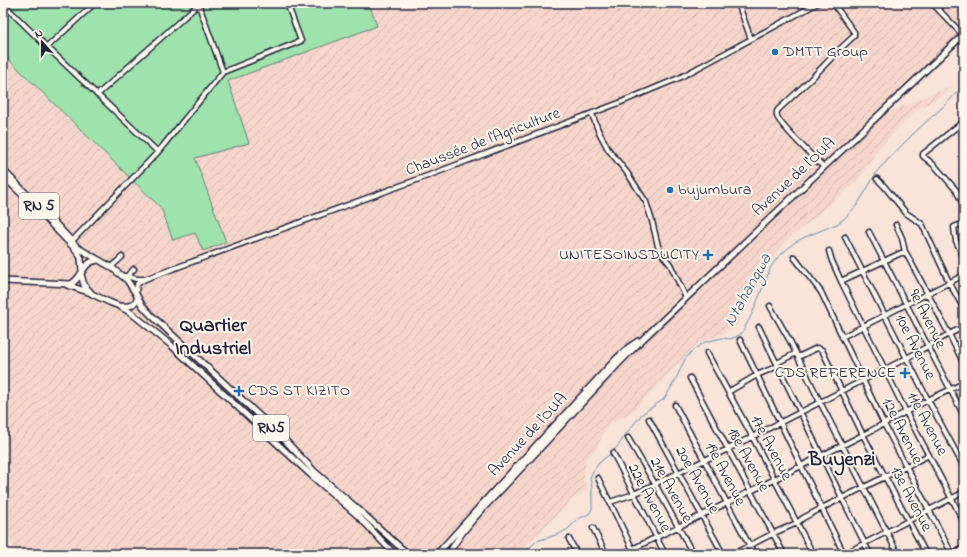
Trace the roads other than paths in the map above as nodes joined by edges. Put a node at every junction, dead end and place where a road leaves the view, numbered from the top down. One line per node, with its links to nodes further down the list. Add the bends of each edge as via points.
1 (95, 3): 11 (street)
2 (199, 3): 12 (street); 13 (street)
3 (287, 3): 12 (street, via 301,41)
4 (738, 3): 10 (street)
5 (818, 3): 10 (street, Chaussée de l'Agriculture)
6 (833, 3): 17 (street, via 854,32 854,36 776,114)
7 (932, 3): 9 (street)
8 (3, 4): 11 (street)
9 (963, 35): 17 (main road, Avenue de l'OUA)
10 (751, 39): 14 (street, Chaussée de l'Agriculture, via 679,78)
11 (47, 47): 13 (street)
12 (223, 72): 16 (street)
13 (97, 95): 16 (street)
14 (592, 114): 40 (street, Chaussée de l'Agriculture); 48 (street, via 608,149 646,202 658,246)
15 (964, 121): 21 (street, via 923,156 956,190)
16 (158, 152): 26 (street)
17 (824, 167): 48 (main road, Avenue de l'OUA)
18 (3, 170): 26 (main road, RN 5)
19 (3, 176): 26 (main road, RN 5)
20 (877, 178): 43 (street, via 906,213 922,224)
21 (964, 206)
22 (964, 223): 31 (street, via 954,227 956,241)
23 (896, 225): 28 (street)
24 (868, 232): 33 (street, 9e Avenue)
25 (845, 237): 36 (street, 10e Avenue)
26 (72, 243): 32 (main road, RN5); 37 (main road, via 82,262)
27 (829, 251): 42 (street, 11e Avenue)
28 (906, 253): 33 (street); 45 (street)
29 (122, 257): 34 (street)
30 (794, 257): 59 (street, 12e Avenue, via 821,292)
31 (964, 258)
32 (99, 260): 34 (main road, RN5); 37 (main road, via 86,265)
33 (884, 261): 36 (street); 49 (street, 9e Avenue)
34 (111, 267): 39 (main road, RN5)
35 (134, 269): 39 (street)
36 (862, 271): 42 (street); 53 (street, 10e Avenue)
37 (82, 272): 44 (main road, via 71,284); 46 (main road, via 84,285)
38 (964, 275): 43 (street)
39 (124, 276): 40 (street, Chaussée de l'Agriculture); 47 (main road, RN5)
40 (145, 279): 47 (street, via 136,287)
41 (3, 281): 44 (main road)
42 (842, 282): 55 (street, 11e Avenue)
43 (949, 282): 45 (street); 52 (street)
44 (62, 284): 46 (main road)
45 (928, 293): 49 (street); 58 (street)
46 (92, 294): 50 (main road, RN5)
47 (137, 296): 50 (main road, via 136,302 130,306); 73 (main road, RN5, via 151,315)
48 (686, 298): 65 (main road, Avenue de l'OUA, via 642,339 629,347)
49 (906, 304): 53 (street); 61 (street, 9e Avenue)
50 (119, 306): 76 (main road, RN5, via 170,344)
51 (770, 306): 63 (street)
52 (964, 308)
53 (885, 314): 55 (street); 64 (street, 10e Avenue)
54 (782, 321): 63 (street)
55 (864, 326): 59 (street); 68 (street, 11e Avenue)
56 (759, 327): 67 (street)
57 (964, 327): 58 (street)
58 (950, 334): 61 (street); 66 (street)
59 (842, 337): 71 (street, 12e Avenue)
60 (740, 340): 69 (street)
61 (928, 347): 64 (street); 74 (street, 9e Avenue)
62 (707, 353): 77 (street, 17e Avenue)
63 (798, 355): 67 (street, 13e Avenue); 75 (street, 13e Avenue, via 817,348 822,350); 79 (street)
64 (907, 358): 68 (street); 78 (street, 10e Avenue)
65 (619, 360): 129 (main road, Avenue de l'OUA); 133 (main road, Avenue de l'OUA, via 461,534)
66 (964, 364)
67 (778, 365): 69 (street, 13e Avenue); 81 (street)
68 (885, 369): 71 (street); 82 (street, 11e Avenue)
69 (757, 376): 77 (street, 13e Avenue); 85 (street)
70 (690, 378): 91 (street, 18e Avenue)
71 (863, 380): 75 (street); 86 (street, 12e Avenue)
72 (964, 383): 74 (street)
73 (228, 387): 76 (main road); 114 (main road, RN5)
74 (950, 390): 78 (street); 83 (street, 9e Avenue)
75 (842, 391): 79 (street); 87 (street, 13e Avenue)
76 (222, 392): 114 (main road, RN5, via 311,475)
77 (728, 392): 88 (street, 17e Avenue)
78 (928, 400): 82 (street); 98 (street, 10e Avenue)
79 (820, 402): 81 (street); 90 (street)
80 (675, 405): 95 (street, 19e Avenue)
81 (800, 412): 85 (street); 94 (street)
82 (906, 412): 86 (street); 93 (street, 11e Avenue)
83 (964, 416)
84 (649, 418): 99 (street, 20e Avenue)
85 (780, 422): 88 (street); 96 (street)
86 (884, 424): 87 (street); 97 (street, 12e Avenue)
87 (863, 435): 90 (street); 100 (street, 13e Avenue)
88 (752, 436): 91 (street); 102 (street, 17e Avenue)
89 (628, 438): 103 (street, 21e Avenue)
90 (842, 446): 94 (street); 104 (street)
91 (728, 449): 95 (street); 105 (street, 18e Avenue)
92 (613, 453): 107 (street, 22e Avenue)
93 (929, 455): 97 (street); 109 (street, 11e Avenue)
94 (821, 456): 96 (street); 108 (street)
95 (704, 460): 99 (street); 111 (street, 19e Avenue)
96 (801, 466): 102 (street); 112 (street)
97 (906, 467): 100 (street); 113 (street, 12e Avenue)
98 (964, 467)
99 (678, 472): 103 (street); 115 (street, 20e Avenue)
100 (886, 477): 104 (street); 116 (street, 13e Avenue)
101 (598, 478): 110 (street)
102 (774, 480): 105 (street); 118 (street, 17e Avenue)
103 (655, 484): 107 (street); 119 (street, 21e Avenue)
104 (863, 487): 108 (street); 121 (street)
105 (751, 491): 111 (street); 122 (street, 18e Avenue)
106 (964, 492): 109 (street)
107 (634, 494): 110 (street); 123 (street, 22e Avenue)
108 (842, 498): 112 (street); 125 (street)
109 (952, 498): 113 (street); 117 (street, 11e Avenue)
110 (610, 502): 128 (street)
111 (727, 503): 115 (street); 126 (street, 19e Avenue)
112 (822, 508): 118 (street); 145 (street)
113 (930, 510): 116 (street); 149 (street, 12e Avenue)
114 (357, 512): 130 (main road, RN5); 131 (main road, RN5)
115 (702, 515): 119 (street); 140 (street, 20e Avenue)
116 (908, 520): 121 (street); 148 (street, 13e Avenue)
117 (964, 522)
118 (797, 523): 122 (street); 144 (street, 17e Avenue)
119 (678, 527): 123 (street); 139 (street, 21e Avenue)
120 (593, 528): 135 (street)
121 (887, 532): 125 (street); 147 (street)
122 (774, 534): 126 (street); 143 (street, 18e Avenue)
123 (656, 537): 128 (street); 138 (street, 22e Avenue)
124 (570, 539): 134 (street)
125 (865, 544): 145 (street); 146 (street)
126 (750, 546): 141 (street); 142 (street, 19e Avenue)
127 (964, 548): 149 (street)
128 (632, 549): 136 (street); 137 (street)
129 (438, 552): 132 (main road)
130 (394, 554)
131 (409, 554)
132 (432, 554)
133 (449, 554)
134 (577, 554)
135 (606, 554)
136 (622, 554)
137 (635, 554)
138 (665, 554)
139 (693, 554)
140 (723, 554)
141 (734, 554)
142 (754, 554)
143 (784, 554)
144 (813, 554)
145 (844, 554)
146 (870, 554)
147 (898, 554)
148 (926, 554)
149 (952, 554)

